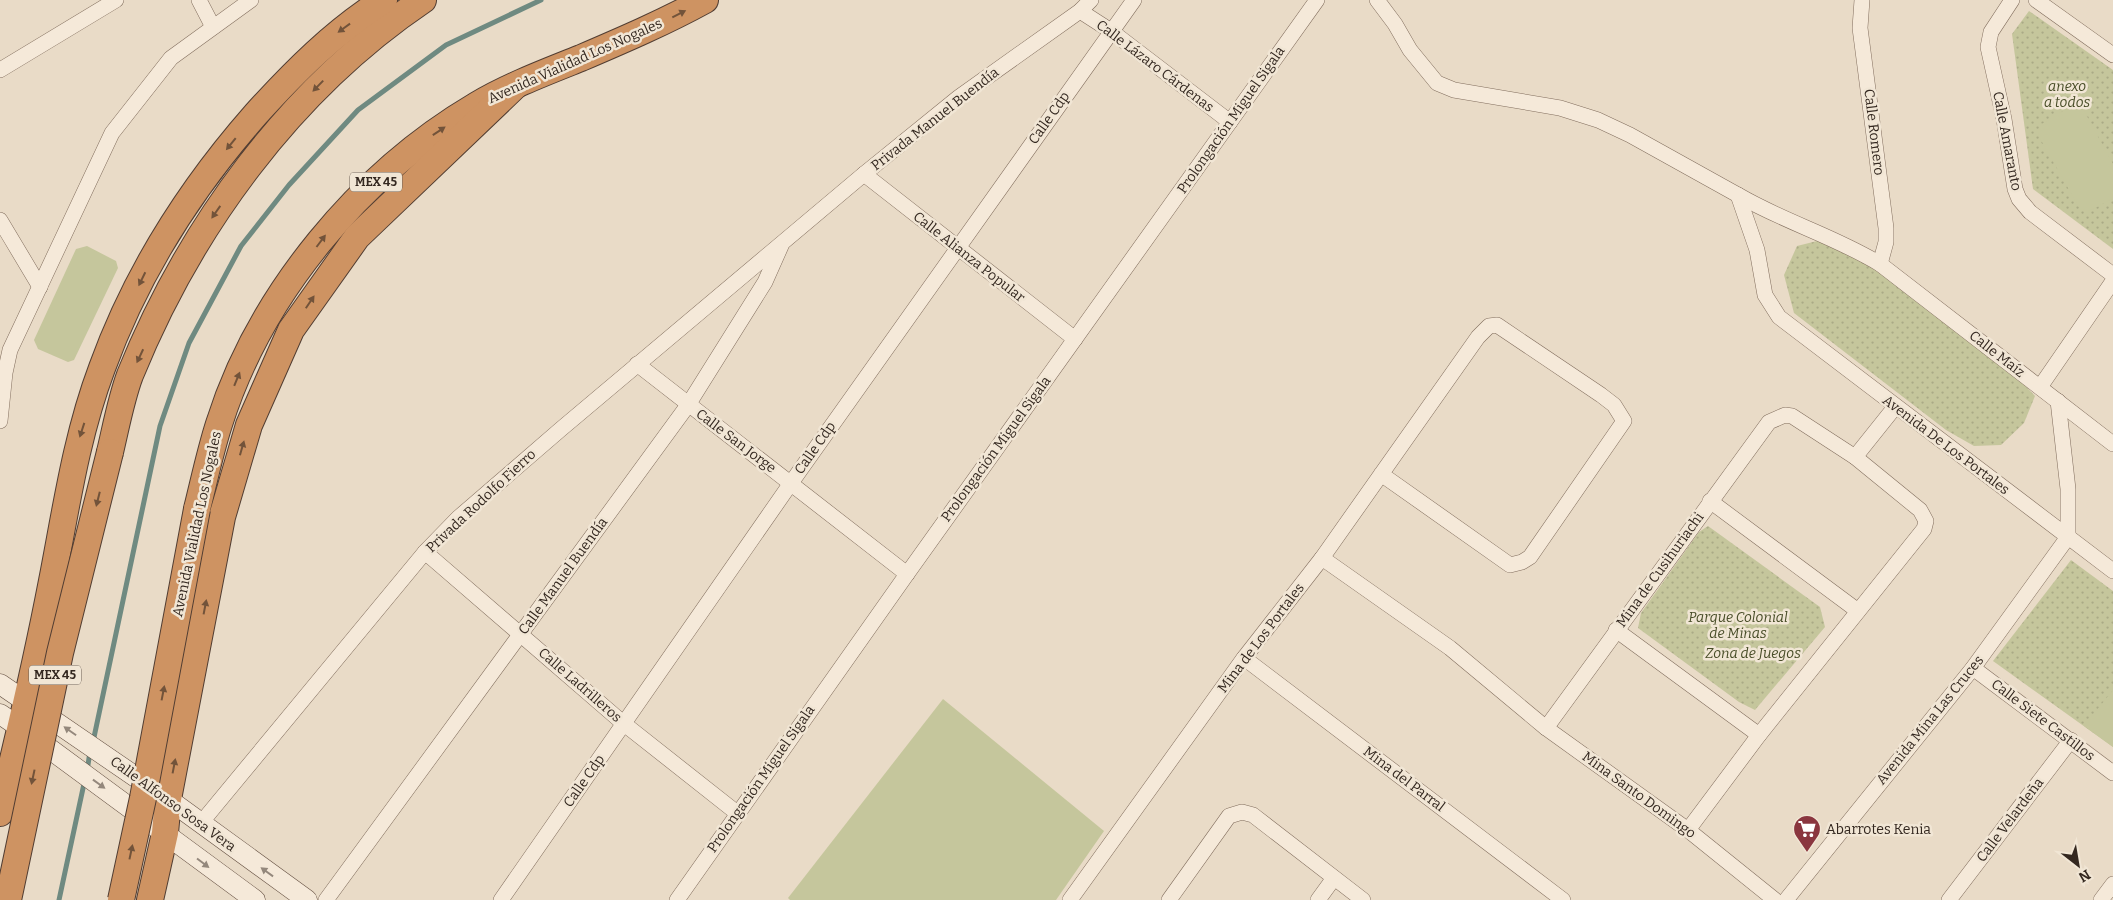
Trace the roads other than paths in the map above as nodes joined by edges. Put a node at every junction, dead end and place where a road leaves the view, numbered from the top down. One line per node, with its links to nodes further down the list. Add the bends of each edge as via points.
1 (116, 0): 18 (street)
2 (199, 0): 15 (street)
3 (251, 0): 15 (street)
4 (384, 0): 54 (highway, one-way to 54, via 327,41 280,88 201,181 159,245 102,367 79,440)
5 (423, 0): 70 (highway, MEX 45, one-way to 70, bridge, via 392,21 319,83 256,156 208,224 170,290 130,376 60,653)
6 (705, 0): 19 (highway, Avenida Vialidad Los Nogales / MEX 45, one-way to 6, via 613,45)
7 (1091, 0): 14 (street, Privada Manuel Buendía)
8 (1134, 0): 16 (street, Calle Cdp)
9 (1317, 0): 20 (street, Prolongación Miguel Sigala)
10 (1377, 0): 22 (street, Calle Maíz, via 1427,74 1437,83 1454,90 1560,108 1598,120)
11 (1862, 0): 26 (street, Calle Romero, via 1860,28 1886,228)
12 (2012, 0): 27 (street, Calle Amaranto, via 1991,32 1988,47 2015,189 2030,212)
13 (2036, 0): 17 (street)
14 (1080, 11): 16 (street, Calle Lázaro Cárdenas); 21 (street, Privada Manuel Buendía, via 959,97)
15 (213, 27): 29 (street, via 171,58 112,133)
16 (1111, 31): 20 (street, Calle Lázaro Cárdenas); 25 (street, Calle Cdp)
17 (2113, 54)
18 (0, 70)
19 (515, 86): 61 (highway, one-way to 19, via 222,517 249,425 290,330 356,237); 71 (highway, Avenida Vialidad Los Nogales / MEX 45, one-way to 19, bridge, via 198,509 219,424 250,348 286,286 334,223 406,153 477,105)
20 (1230, 122): 30 (street, Prolongación Miguel Sigala)
21 (864, 174): 24 (street, Privada Manuel Buendía); 25 (street, Calle Alianza Popular)
22 (1738, 195): 26 (street, Calle Maíz, via 1776,217 1844,243); 36 (street, Avenida De Los Portales, via 1757,250 1764,295 1779,317)
23 (0, 220): 29 (street)
24 (783, 242): 31 (street, Privada Rodolfo Fierro); 35 (street, Calle Manuel Buendía, via 765,282)
25 (957, 248): 30 (street, Calle Alianza Popular); 41 (street, Calle Cdp)
26 (1880, 264): 33 (street, Calle Maíz)
27 (2113, 275)
28 (2113, 280): 33 (street)
29 (40, 287): 32 (street)
30 (1075, 340): 47 (street, Prolongación Miguel Sigala)
31 (637, 364): 35 (street, Calle San Jorge); 44 (street, Privada Rodolfo Fierro, via 458,518)
32 (2, 372): 37 (street)
33 (2040, 387): 34 (street, Calle Maíz)
34 (2058, 401): 38 (street, Calle Maíz); 43 (street, via 2068,489)
35 (688, 405): 41 (street, Calle San Jorge); 50 (street, Calle Manuel Buendía)
36 (1895, 407): 39 (street); 43 (street, Avenida De Los Portales)
37 (0, 421)
38 (2113, 444)
39 (1856, 457): 42 (street, Mina de Cusihuriachi, via 1792,416 1778,417 1769,422); 48 (street, via 1920,510 1926,521 1924,529)
40 (1381, 474): 40 (street, Mina de Los Portales, via 1510,564 1517,564 1530,557 1624,421 1622,414 1601,395 1497,324 1478,337); 45 (street, Mina de Los Portales)
41 (791, 483): 47 (street, Calle San Jorge); 55 (street, Calle Cdp)
42 (1710, 501): 48 (street); 49 (street, Mina de Cusihuriachi)
43 (2068, 537): 46 (street, Avenida De Los Portales); 52 (street, Avenida Mina Las Cruces)
44 (425, 552): 50 (street, Calle Ladrilleros); 64 (street, Privada Rodolfo Fierro)
45 (1322, 558): 51 (street, Mina de Los Portales); 57 (street, Mina Santo Domingo, via 1450,648)
46 (2113, 571)
47 (907, 574): 63 (street, Prolongación Miguel Sigala)
48 (1858, 611): 58 (street)
49 (1616, 630): 57 (street, Mina de Cusihuriachi); 58 (street)
50 (521, 633): 55 (street, Calle Ladrilleros); 74 (street, Calle Manuel Buendía)
51 (1244, 658): 77 (street, Mina de Los Portales); 81 (street, Mina del Parral)
52 (1973, 668): 59 (street, Calle Siete Castillos); 83 (street, Avenida Mina Las Cruces)
53 (0, 684): 54 (main road, Calle Alfonso Sosa Vera)
54 (34, 706): 56 (highway); 61 (main road, Calle Alfonso Sosa Vera, one-way to 54, bridge)
55 (623, 723): 63 (street, Calle Ladrilleros); 75 (street, Calle Cdp)
56 (17, 726): 62 (highway); 66 (main road, Calle Alfonso Sosa Vera, one-way to 66, bridge)
57 (1546, 728): 65 (street, Mina Santo Domingo)
58 (1759, 735): 65 (street)
59 (2071, 740): 60 (street, Calle Siete Castillos); 84 (street, Calle Velardeña)
60 (2113, 773)
61 (168, 799): 64 (main road, Calle Alfonso Sosa Vera); 66 (highway)
62 (0, 813)
63 (738, 813): 76 (street, Prolongación Miguel Sigala)
64 (200, 823): 69 (main road, Calle Alfonso Sosa Vera, one-way to 64)
65 (1688, 830): 82 (street, Mina Santo Domingo)
66 (165, 833): 72 (highway); 73 (main road, Calle Alfonso Sosa Vera, one-way to 73)
67 (1334, 878): 78 (street, via 1253,814 1242,812 1229,816); 79 (street); 80 (street)
68 (2113, 884): 85 (street)
69 (295, 897)
70 (8, 900)
71 (121, 900)
72 (150, 900)
73 (255, 900)
74 (326, 900)
75 (501, 900)
76 (677, 900)
77 (1070, 900)
78 (1169, 900)
79 (1318, 900)
80 (1363, 900)
81 (1563, 900)
82 (1775, 900)
83 (1786, 900)
84 (1949, 900)
85 (2101, 900)

